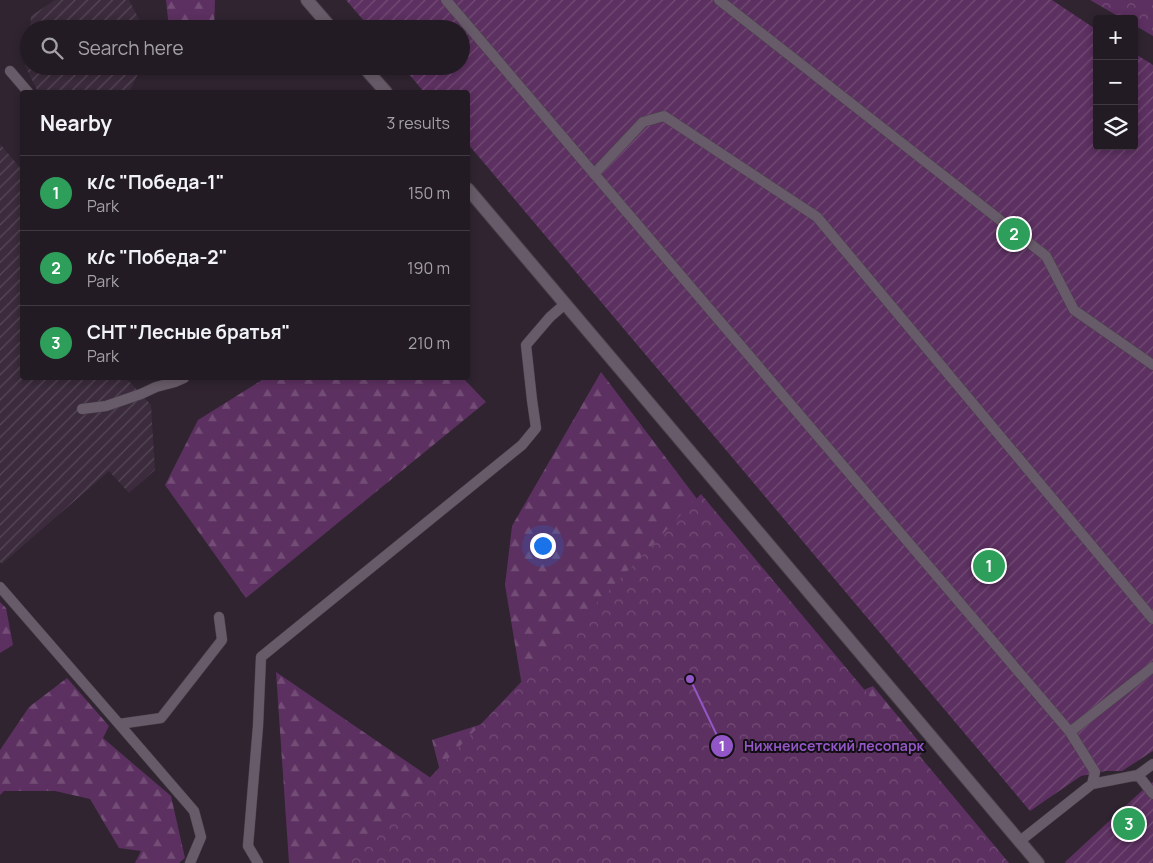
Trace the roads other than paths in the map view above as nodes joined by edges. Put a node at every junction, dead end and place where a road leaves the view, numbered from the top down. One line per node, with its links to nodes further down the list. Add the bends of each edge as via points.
1 (307, 0): 4 (street)
2 (446, 0): 5 (lane)
3 (719, 0): 14 (lane, via 1046,256 1074,310)
4 (324, 20)
5 (463, 20)
6 (470, 28): 11 (lane)
7 (10, 71): 9 (lane)
8 (371, 75): 10 (street)
9 (26, 90)
10 (384, 90)
11 (594, 174): 19 (lane, via 642,122 664,116 817,217); 22 (lane)
12 (470, 191): 13 (street)
13 (565, 304): 27 (street); 29 (lane, via 526,345 536,428 522,445 261,657 248,846)
14 (1153, 365)
15 (180, 380): 16 (lane, via 106,406)
16 (82, 409)
17 (0, 587): 21 (lane)
18 (219, 617): 21 (lane, via 222,640 161,718)
19 (1153, 619)
20 (1153, 667): 22 (lane)
21 (119, 724): 28 (lane, via 194,812 201,838)
22 (1070, 732): 25 (lane, via 1095,772)
23 (1153, 764): 24 (lane)
24 (1138, 775): 25 (lane); 26 (lane)
25 (1092, 784): 27 (lane)
26 (1153, 794)
27 (1020, 841): 30 (street)
28 (190, 863)
29 (258, 863)
30 (1038, 863)

